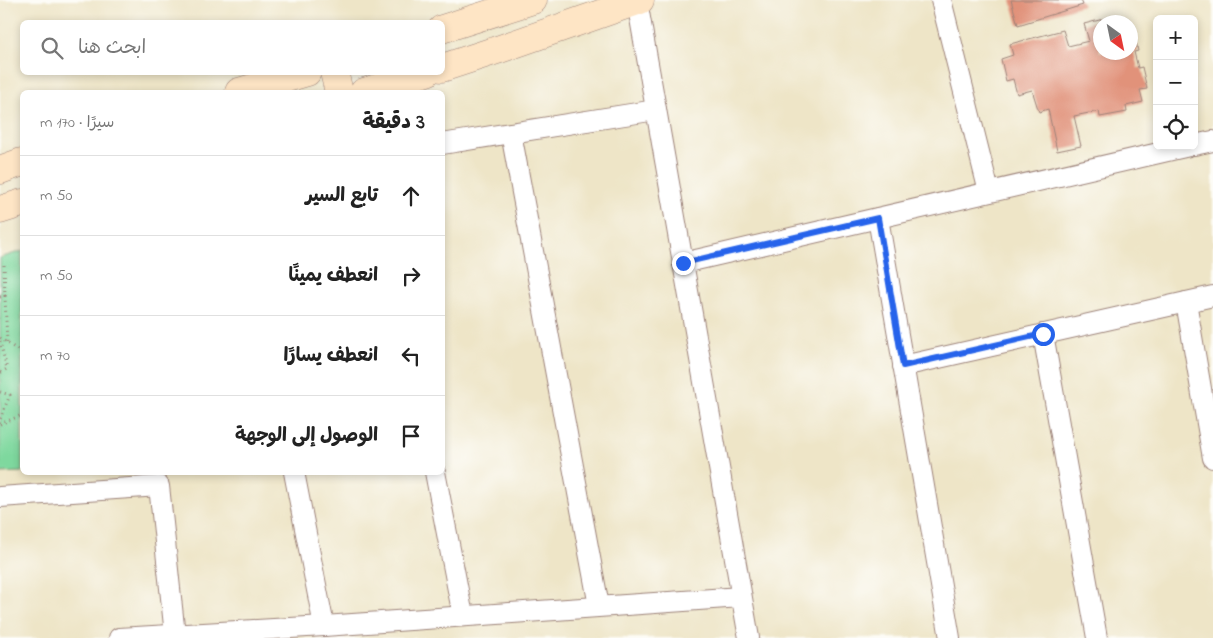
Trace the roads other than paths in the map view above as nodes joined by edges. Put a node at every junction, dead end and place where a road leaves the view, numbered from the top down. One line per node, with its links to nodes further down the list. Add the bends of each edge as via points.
1 (533, 0): 4 (main road)
2 (639, 0): 5 (main road); 12 (street)
3 (941, 0): 20 (street)
4 (445, 28)
5 (445, 67)
6 (335, 75): 10 (main road)
7 (418, 75): 11 (main road)
8 (296, 81): 9 (main road)
9 (249, 90)
10 (338, 90)
11 (370, 90)
12 (656, 110): 13 (street); 24 (street)
13 (511, 133): 15 (street); 35 (street)
14 (1213, 141): 16 (street)
15 (445, 144)
16 (1198, 144)
17 (1172, 150): 20 (street)
18 (20, 163): 19 (main road)
19 (0, 170)
20 (989, 192): 23 (street)
21 (20, 204): 22 (main road)
22 (0, 210)
23 (878, 218): 24 (street); 28 (street)
24 (683, 263): 34 (street)
25 (1213, 296): 26 (street)
26 (1186, 302): 27 (street); 29 (street)
27 (1043, 334): 28 (street); 43 (street)
28 (903, 366): 42 (street)
29 (1213, 458)
30 (295, 475): 37 (street)
31 (436, 475): 36 (street)
32 (140, 480): 33 (street); 39 (street, via 159,486)
33 (0, 497)
34 (742, 597): 35 (street); 41 (street)
35 (599, 606): 36 (street)
36 (463, 616): 38 (street)
37 (324, 626): 38 (street); 39 (street)
38 (395, 629)
39 (175, 635): 40 (street)
40 (119, 638)
41 (749, 638)
42 (950, 638)
43 (1097, 638)

